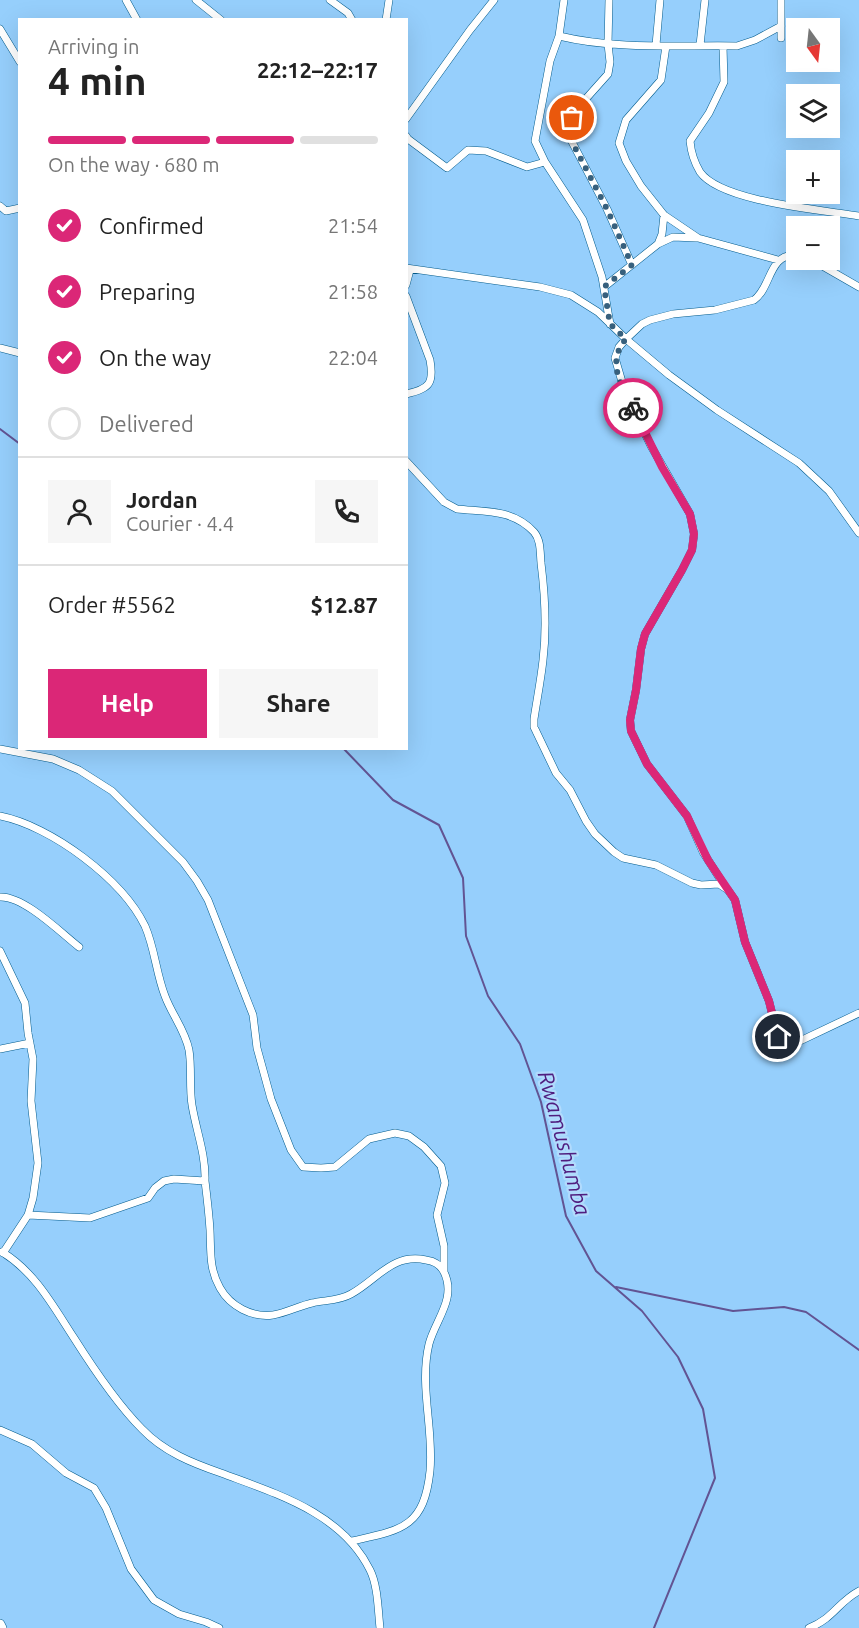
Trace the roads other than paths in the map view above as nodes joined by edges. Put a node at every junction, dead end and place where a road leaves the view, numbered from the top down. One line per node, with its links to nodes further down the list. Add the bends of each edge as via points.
1 (126, 0): 11 (street)
2 (196, 0): 12 (street)
3 (330, 0): 13 (street)
4 (388, 0): 14 (street)
5 (494, 0): 25 (street)
6 (564, 0): 17 (street)
7 (609, 0): 19 (street)
8 (660, 0): 20 (street)
9 (705, 0): 21 (street)
10 (781, 0): 15 (street)
11 (136, 18)
12 (218, 18)
13 (351, 18)
14 (386, 18)
15 (781, 26): 18 (street); 23 (street, via 755,40)
16 (0, 29): 24 (street)
17 (559, 36): 19 (street); 27 (street, via 550,61 535,141)
18 (781, 38)
19 (609, 44): 20 (street); 36 (street, via 608,74 572,118 571,140)
20 (656, 45): 22 (street)
21 (700, 45): 22 (street); 23 (street)
22 (666, 46): 30 (street, via 661,80 626,120 620,142 626,162)
23 (723, 46): 31 (street, via 724,82 690,141 701,174 728,192)
24 (18, 59)
25 (408, 116)
26 (408, 139): 27 (street, via 447,168 468,150 486,151 526,167)
27 (545, 162): 39 (street, via 583,220)
28 (0, 206): 29 (street, via 6,211)
29 (18, 208)
30 (664, 215): 32 (street); 33 (street)
31 (859, 216)
32 (698, 238): 33 (street, via 673,237); 35 (street)
33 (658, 244): 36 (street)
34 (786, 256): 35 (street)
35 (778, 260): 43 (street, via 754,300 650,320)
36 (632, 265): 39 (street)
37 (408, 269): 42 (street, via 540,286 571,295)
38 (829, 270): 40 (street)
39 (604, 287): 42 (street)
40 (859, 287)
41 (408, 301): 46 (street, via 432,370 429,385)
42 (610, 324): 43 (street)
43 (626, 339): 48 (street, via 717,410 800,463); 51 (street, via 615,358 617,371 662,467 690,514 694,534 692,550 645,634 631,731 647,764 687,816)
44 (0, 348): 45 (street)
45 (18, 352)
46 (408, 394)
47 (408, 463): 51 (street, via 451,506 505,513 536,534 545,624 534,727 556,773 595,834 623,858 656,865 701,885)
48 (859, 532)
49 (0, 749): 61 (street, via 53,759 79,770 112,791 183,862 208,900 253,1015 262,1070 291,1150 303,1167 321,1168 335,1167 369,1139 395,1133 409,1136 424,1147 441,1166 445,1183 437,1215 444,1246)
50 (0, 816): 58 (street, via 33,827 73,851 120,889 144,925 164,995 189,1050 192,1103)
51 (724, 885): 55 (street, via 735,900 781,1050)
52 (0, 897): 53 (street, via 28,908)
53 (79, 947)
54 (0, 951): 56 (street, via 26,1003)
55 (859, 1012)
56 (30, 1043): 57 (street); 59 (street, via 31,1111 38,1163)
57 (0, 1049)
58 (205, 1181): 59 (street, via 164,1180 148,1198 90,1218); 61 (street, via 213,1271 228,1299 248,1312 270,1316 343,1298 393,1263 405,1259 434,1261)
59 (28, 1215): 60 (street)
60 (2, 1252): 63 (street, via 35,1279 123,1407 154,1441 190,1462 320,1515)
61 (444, 1272): 63 (street, via 448,1283 446,1308 429,1344 426,1364 430,1470 421,1508 402,1528)
62 (0, 1430): 67 (street, via 32,1444 66,1473 94,1488 131,1569 154,1600)
63 (352, 1541): 68 (street, via 372,1577)
64 (859, 1591): 69 (street, via 826,1620)
65 (0, 1623): 66 (main road)
66 (2, 1628)
67 (219, 1628)
68 (380, 1628)
69 (809, 1628)

